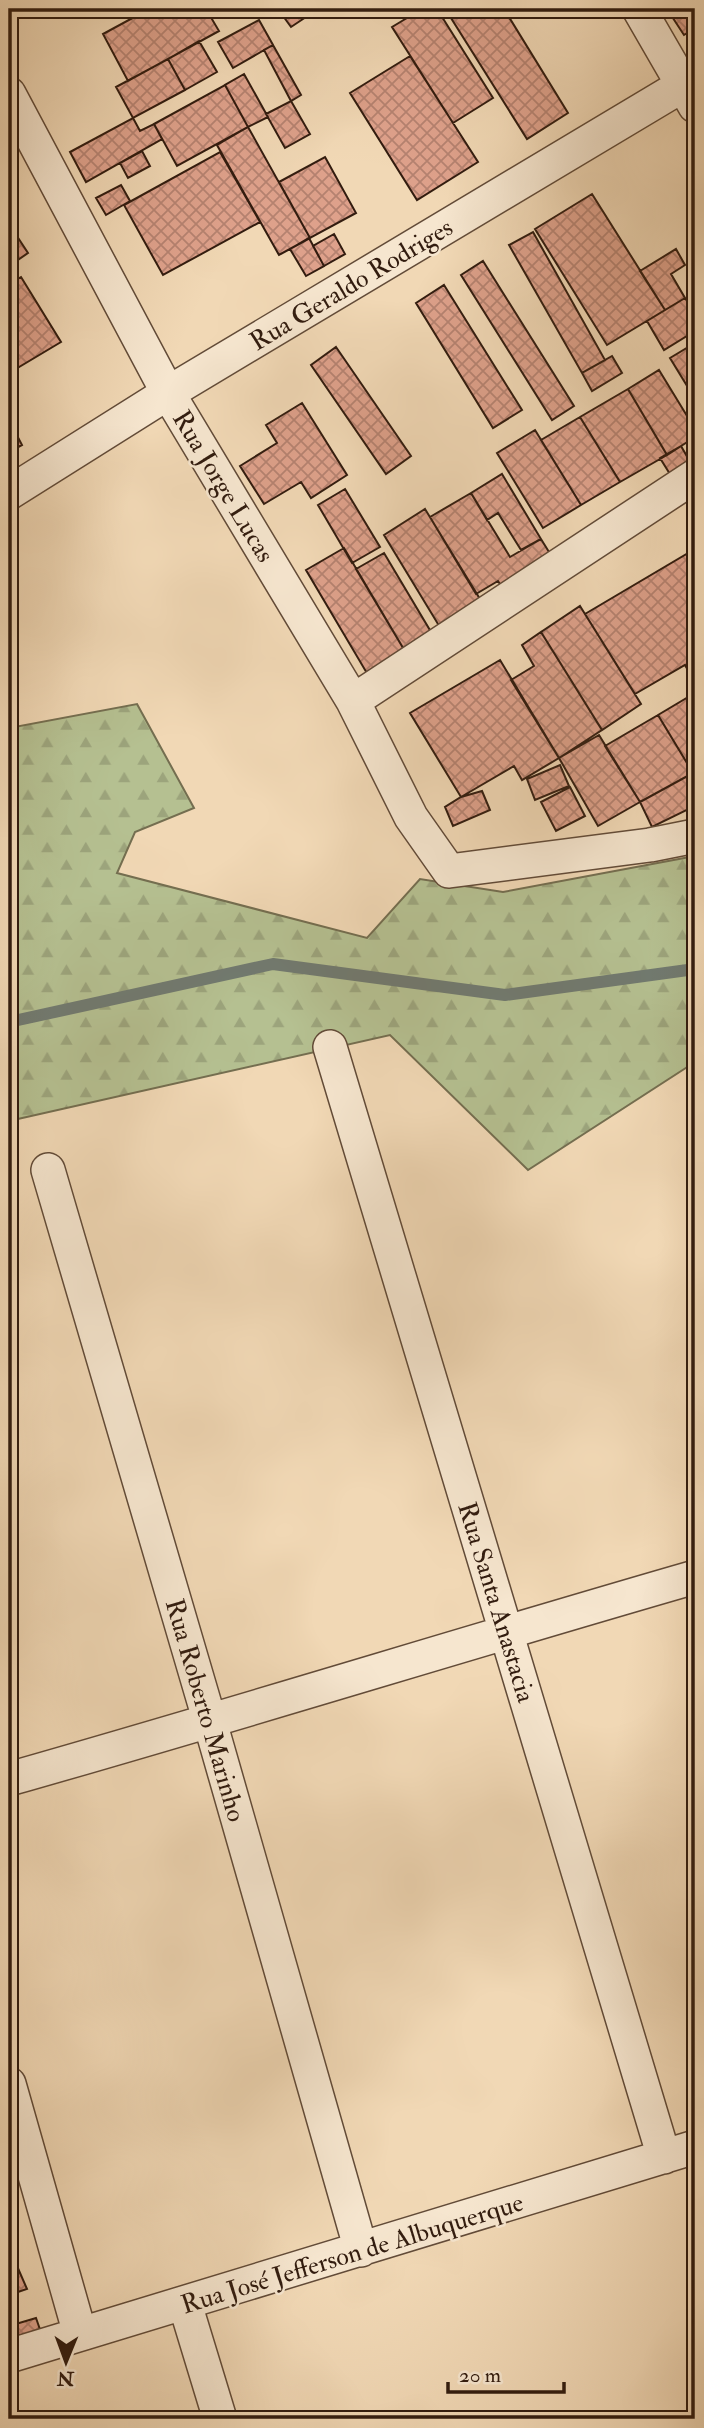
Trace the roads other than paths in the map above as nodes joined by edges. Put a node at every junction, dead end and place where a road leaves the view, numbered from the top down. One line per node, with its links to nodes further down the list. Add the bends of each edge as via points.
1 (639, 9): 2 (street)
2 (691, 90): 4 (street, Rua Geraldo Rodriges)
3 (9, 94): 4 (street, Rua Jorge Lucas)
4 (168, 393): 6 (street, Rua Geraldo Rodriges); 7 (street, Rua Jorge Lucas)
5 (695, 477): 7 (street)
6 (9, 493)
7 (353, 701): 8 (street, Rua Jorge Lucas, via 411,817 449,871)
8 (695, 836)
9 (330, 1047): 12 (street, Rua Santa Anastacia)
10 (48, 1170): 13 (street, Rua Roberto Marinho)
11 (695, 1577): 12 (street)
12 (506, 1631): 13 (street); 17 (street, Rua Santa Anastacia)
13 (209, 1722): 14 (street); 18 (street, Rua Roberto Marinho)
14 (9, 1779)
15 (9, 2084): 20 (street)
16 (695, 2147): 17 (street, Rua José Jefferson de Albuquerque)
17 (664, 2157): 18 (street, Rua José Jefferson de Albuquerque)
18 (361, 2250): 19 (street, Rua José Jefferson de Albuquerque)
19 (185, 2304): 20 (street, Rua José Jefferson de Albuquerque); 22 (street)
20 (80, 2334): 21 (street, Rua José Jefferson de Albuquerque)
21 (9, 2356)
22 (220, 2419)

